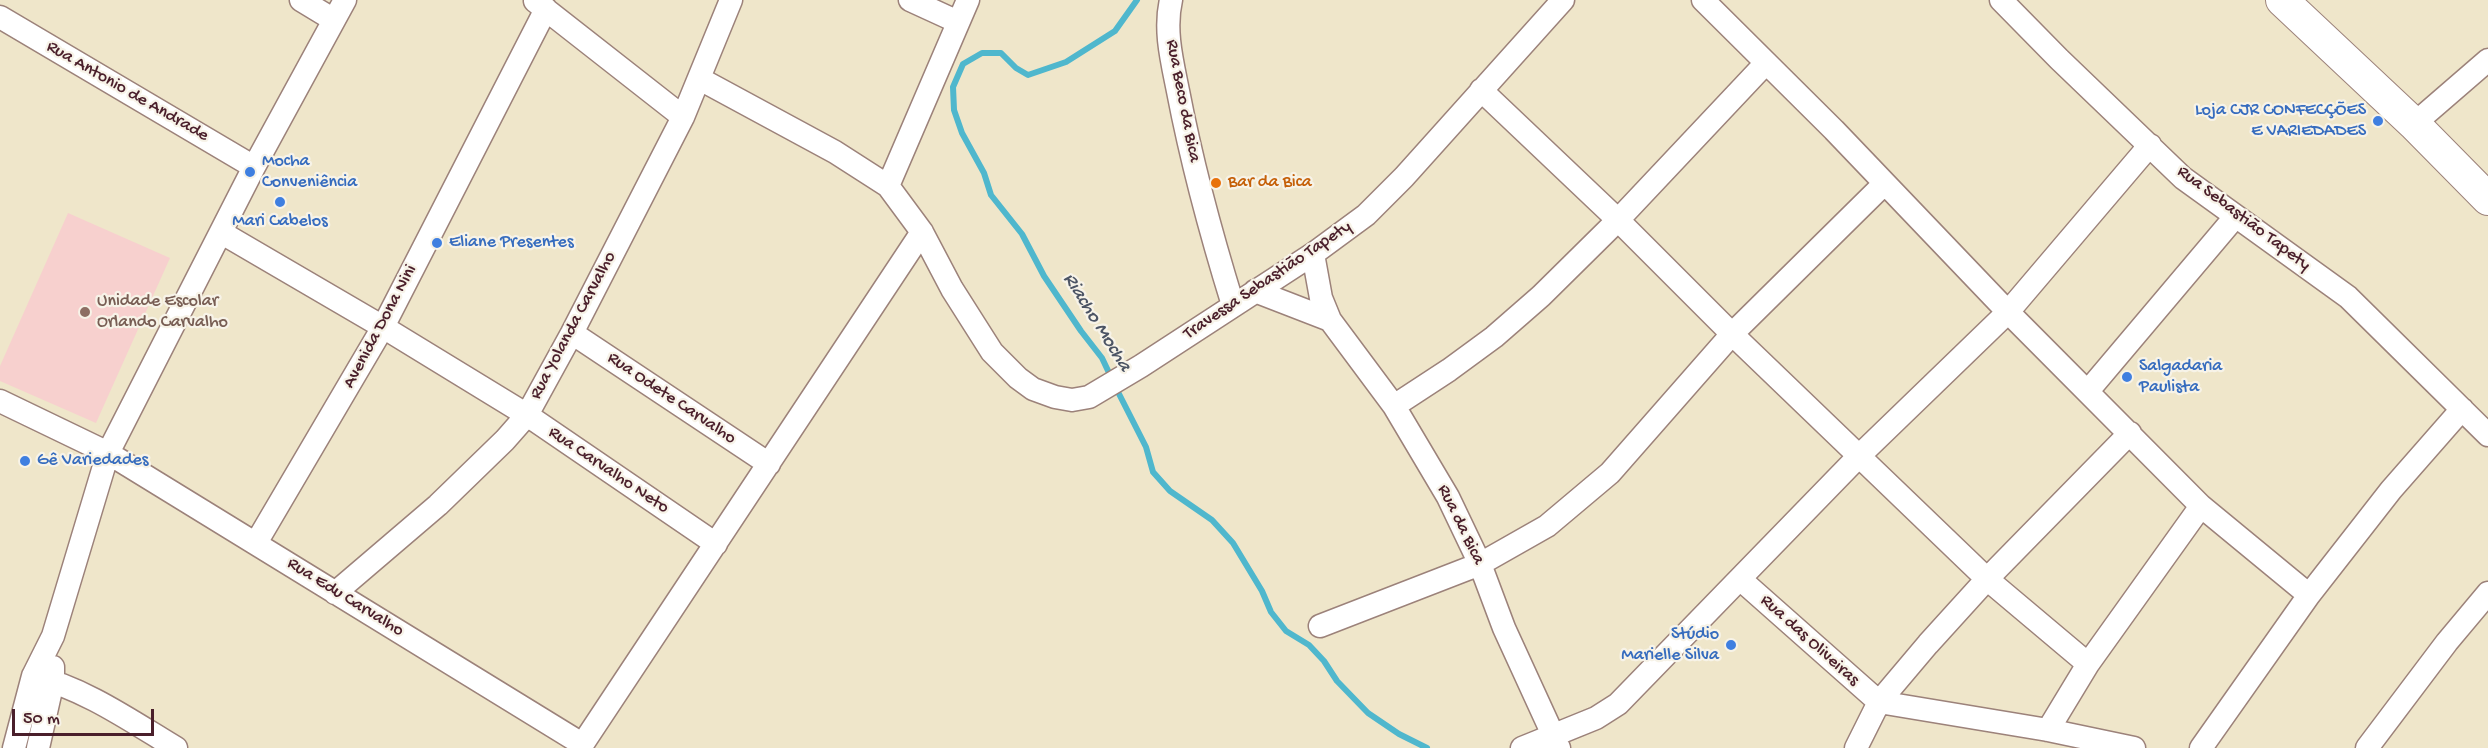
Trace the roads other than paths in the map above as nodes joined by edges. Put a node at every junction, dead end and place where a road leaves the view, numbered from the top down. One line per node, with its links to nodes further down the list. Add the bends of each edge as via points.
1 (301, 0): 11 (street)
2 (731, 0): 16 (street, Rua Yolanda Carvalho)
3 (910, 0): 13 (street)
4 (968, 0): 13 (street)
5 (1171, 0): 31 (street, Rua Beco da Bica, via 1171,51 1183,118 1208,224)
6 (1563, 0): 17 (street, Travessa Sebastião Tapety)
7 (1703, 0): 15 (street)
8 (2001, 0): 20 (street, Rua Sebastião Tapety)
9 (2282, 0): 19 (main road)
10 (539, 4): 18 (street); 34 (street, Avenida Dona Nini)
11 (340, 10): 21 (street)
12 (0, 17): 21 (street, Rua Antonio de Andrade)
13 (958, 22): 23 (street)
14 (2488, 60): 19 (street)
15 (1766, 64): 22 (street); 26 (street)
16 (700, 79): 18 (street, Rua Yolanda Carvalho); 23 (street, via 835,152)
17 (1480, 90): 26 (street); 29 (street, Travessa Sebastião Tapety, via 1366,215)
18 (682, 117): 35 (street, Rua Yolanda Carvalho)
19 (2414, 124): 24 (main road)
20 (2150, 145): 25 (street, Rua Sebastião Tapety, via 2183,177); 32 (street)
21 (254, 166): 28 (street)
22 (1884, 184): 32 (street); 36 (street)
23 (888, 186): 27 (street)
24 (2488, 199)
25 (2235, 217): 37 (street); 40 (street, Rua Sebastião Tapety, via 2348,297)
26 (1618, 220): 36 (street); 39 (street, via 1494,337)
27 (922, 232): 31 (street, Travessa Sebastião Tapety, via 952,290 992,352 1033,389 1054,397 1089,397); 46 (street)
28 (222, 233): 34 (street, Rua Carvalho Neto); 44 (street)
29 (1313, 254): 30 (street, Travessa Sebastião Tapety); 33 (street, Rua da Bica, via 1321,298)
30 (1255, 291): 31 (street, Travessa Sebastião Tapety); 33 (street)
31 (1233, 305)
32 (2008, 312): 37 (street); 45 (street)
33 (1330, 320): 39 (street, Rua da Bica)
34 (383, 327): 41 (street, Rua Carvalho Neto); 48 (street, Avenida Dona Nini)
35 (572, 333): 41 (street, Rua Yolanda Carvalho); 46 (street, Rua Odete Carvalho)
36 (1732, 334): 45 (street); 50 (street, via 1610,473 1547,526)
37 (2088, 392): 42 (street)
38 (0, 401): 44 (street, Rua Edu Carvalho)
39 (1394, 405): 50 (street, Rua da Bica, via 1432,467)
40 (2462, 409): 43 (street, Rua Sebastião Tapety); 55 (street, via 2391,490)
41 (527, 415): 49 (street, Rua Carvalho Neto); 53 (street, Rua Yolanda Carvalho, via 438,505)
42 (2130, 433): 47 (street); 52 (street)
43 (2488, 435)
44 (108, 453): 48 (street, Rua Edu Carvalho); 58 (street)
45 (1859, 456): 51 (street); 52 (street)
46 (769, 464): 49 (street)
47 (2200, 506): 55 (street); 57 (street)
48 (256, 543): 53 (street, Rua Edu Carvalho)
49 (716, 544): 62 (street)
50 (1480, 564): 56 (street); 61 (street, Rua da Bica, via 1504,628)
51 (1740, 579): 59 (street, Rua das Oliveiras); 61 (street, via 1618,704)
52 (1987, 579): 57 (street); 59 (street)
53 (335, 593): 62 (street, Rua Edu Carvalho)
54 (2488, 593): 70 (street)
55 (2310, 595): 69 (street)
56 (1320, 626)
57 (2088, 664): 60 (street)
58 (43, 679): 63 (street); 64 (street); 65 (street, via 104,706)
59 (1879, 702): 60 (street); 67 (street)
60 (2048, 730): 68 (street)
61 (1557, 742): 66 (street)
62 (581, 746)
63 (14, 748)
64 (38, 748)
65 (176, 748)
66 (1522, 748)
67 (1856, 748)
68 (2134, 748)
69 (2201, 748)
70 (2367, 748)

